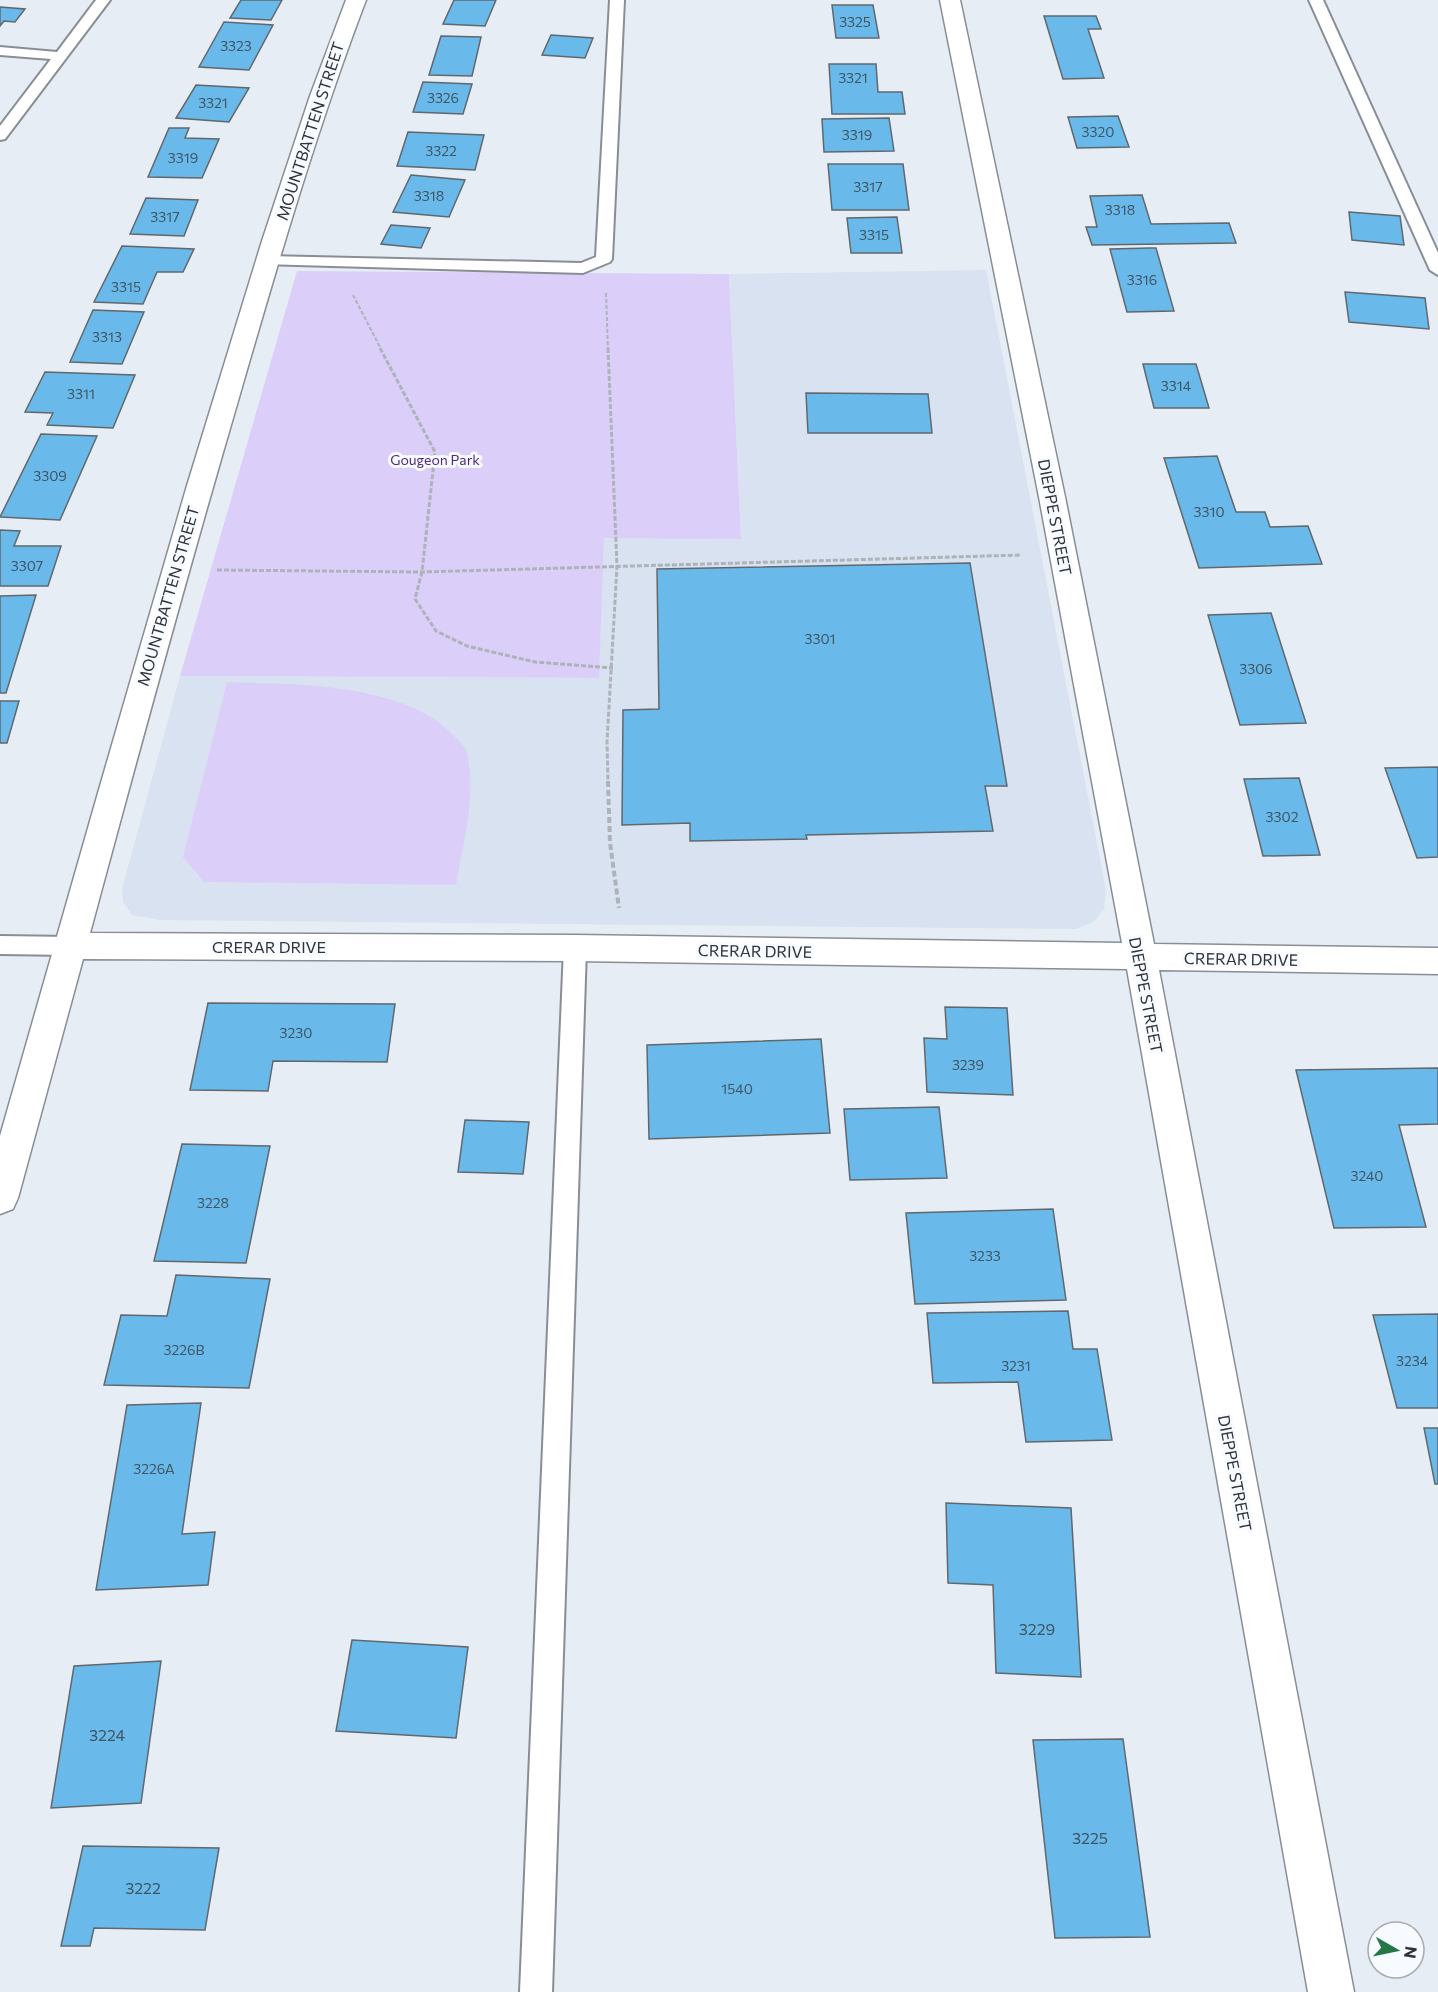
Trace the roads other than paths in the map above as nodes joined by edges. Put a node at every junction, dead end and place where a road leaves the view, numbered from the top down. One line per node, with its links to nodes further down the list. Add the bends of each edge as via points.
1 (103, 0): 7 (lane)
2 (356, 0): 9 (street, MOUNTBATTEN STREET, via 328,72)
3 (617, 0): 9 (lane, via 604,259 583,268)
4 (950, 0): 14 (street, DIEPPE STREET, via 1009,274)
5 (1316, 0): 10 (lane)
6 (0, 51): 7 (lane)
7 (60, 56): 8 (lane)
8 (0, 136)
9 (267, 261): 12 (street, MOUNTBATTEN STREET, via 174,570)
10 (1438, 270)
11 (0, 945): 12 (lane)
12 (71, 946): 13 (street, CRERAR DRIVE); 16 (street, MOUNTBATTEN STREET)
13 (575, 948): 14 (street, CRERAR DRIVE); 17 (lane)
14 (1139, 957): 15 (street, CRERAR DRIVE); 18 (street, DIEPPE STREET)
15 (1438, 962)
16 (0, 1198)
17 (536, 1992)
18 (1331, 1992)

